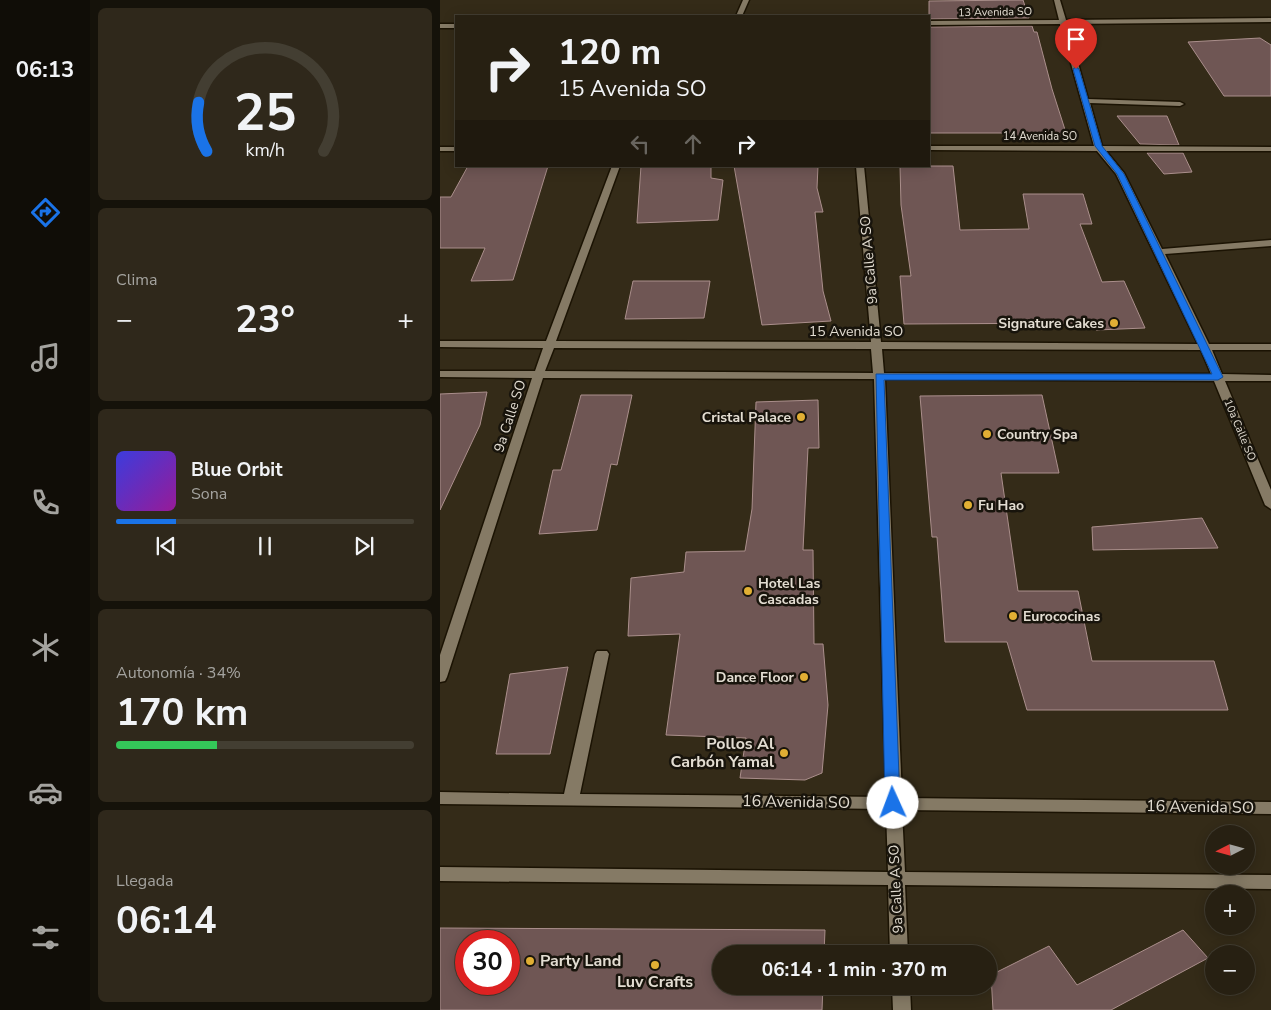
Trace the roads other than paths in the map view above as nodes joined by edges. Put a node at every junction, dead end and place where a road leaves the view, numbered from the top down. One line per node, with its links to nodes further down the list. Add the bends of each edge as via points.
1 (746, 0): 3 (street)
2 (1057, 0): 5 (street, 10a Calle SO)
3 (739, 15)
4 (1271, 20): 5 (street, 13 Avenida SO)
5 (1063, 22): 6 (street, 13 Avenida SO); 9 (street, 10a Calle SO)
6 (930, 23)
7 (440, 26): 8 (street)
8 (455, 26)
9 (1085, 101): 10 (street); 11 (street, 10a Calle SO)
10 (1180, 104)
11 (1098, 146): 12 (street, 14 Avenida SO); 15 (street, 14 Avenida SO); 19 (street, 10a Calle SO, via 1120,174)
12 (930, 148)
13 (440, 149): 14 (street)
14 (455, 149)
15 (1271, 149)
16 (616, 167): 21 (street, 9a Calle SO)
17 (860, 167): 23 (street, 9a Calle A SO)
18 (1271, 243): 19 (street)
19 (1159, 252): 22 (street, 10a Calle SO)
20 (440, 344): 21 (street, 15 Avenida SO)
21 (550, 345): 23 (street, 15 Avenida SO); 26 (street, 9a Calle SO)
22 (1205, 346): 23 (street, 15 Avenida SO); 24 (street, 15 Avenida SO); 28 (street, 10a Calle SO)
23 (877, 347): 27 (street, 9a Calle A SO)
24 (1271, 347)
25 (440, 374): 26 (street)
26 (539, 374): 27 (street); 32 (street, 9a Calle SO)
27 (879, 376): 28 (street); 35 (street, 9a Calle A SO)
28 (1218, 377): 29 (street); 30 (street, 10a Calle SO)
29 (1271, 378)
30 (1271, 504)
31 (602, 654): 34 (street)
32 (440, 677)
33 (440, 798): 34 (street, 16 Avenida SO)
34 (571, 799): 35 (street, 16 Avenida SO)
35 (893, 803): 36 (street, 16 Avenida SO); 38 (street, 9a Calle A SO)
36 (1271, 808)
37 (440, 874): 38 (street)
38 (895, 878): 39 (street); 40 (street, 9a Calle A SO)
39 (1271, 882)
40 (899, 945)
41 (901, 995): 42 (street)
42 (902, 1010)

